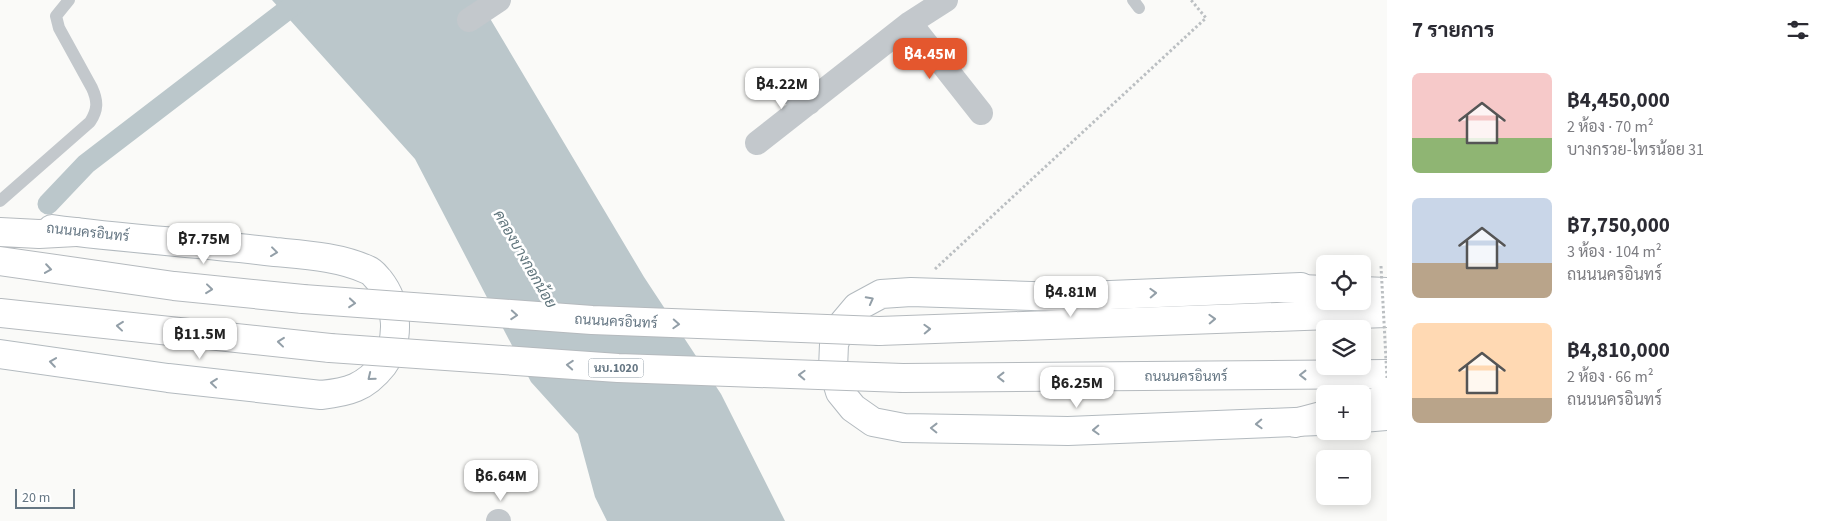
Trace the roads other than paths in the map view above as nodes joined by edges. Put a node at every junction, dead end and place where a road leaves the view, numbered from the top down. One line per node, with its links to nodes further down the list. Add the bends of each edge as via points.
1 (69, 0): 10 (lane, via 56,16 59,28 92,88 97,112 90,122)
2 (499, 0): 4 (street)
3 (946, 0): 5 (street)
4 (469, 20)
5 (910, 23): 7 (street); 8 (street)
6 (768, 85): 7 (street)
7 (809, 103): 9 (street)
8 (981, 113)
9 (757, 144)
10 (0, 201)
11 (0, 221): 13 (main road, ถนนนครอินทร์)
12 (0, 232): 13 (main road)
13 (76, 232): 20 (main road, ถนนนครอินทร์, one-way to 20, via 310,256 346,262 371,271 386,289 395,313 395,336 387,359 376,374 355,388 343,393 320,395)
14 (0, 261): 19 (main road, ถนนนครอินทร์, one-way to 19, bridge, via 174,286 303,299 592,320 879,331)
15 (1316, 288): 28 (main road, one-way to 15, via 1068,431 904,428 873,422 853,408 840,392 833,369 834,344 841,326 857,307 881,294 1062,297)
16 (1371, 291): 17 (main road)
17 (1387, 292)
18 (0, 313): 21 (main road, ถนนนครอินทร์ / นบ.1020, one-way to 18, bridge, via 903,378 618,368 330,348)
19 (1387, 313)
20 (0, 354)
21 (1387, 376)
22 (1387, 399): 23 (main road)
23 (1371, 403)
24 (1387, 416): 26 (main road)
25 (1316, 417): 28 (main road)
26 (1371, 417)
27 (1316, 422): 28 (main road)
28 (1295, 423)

